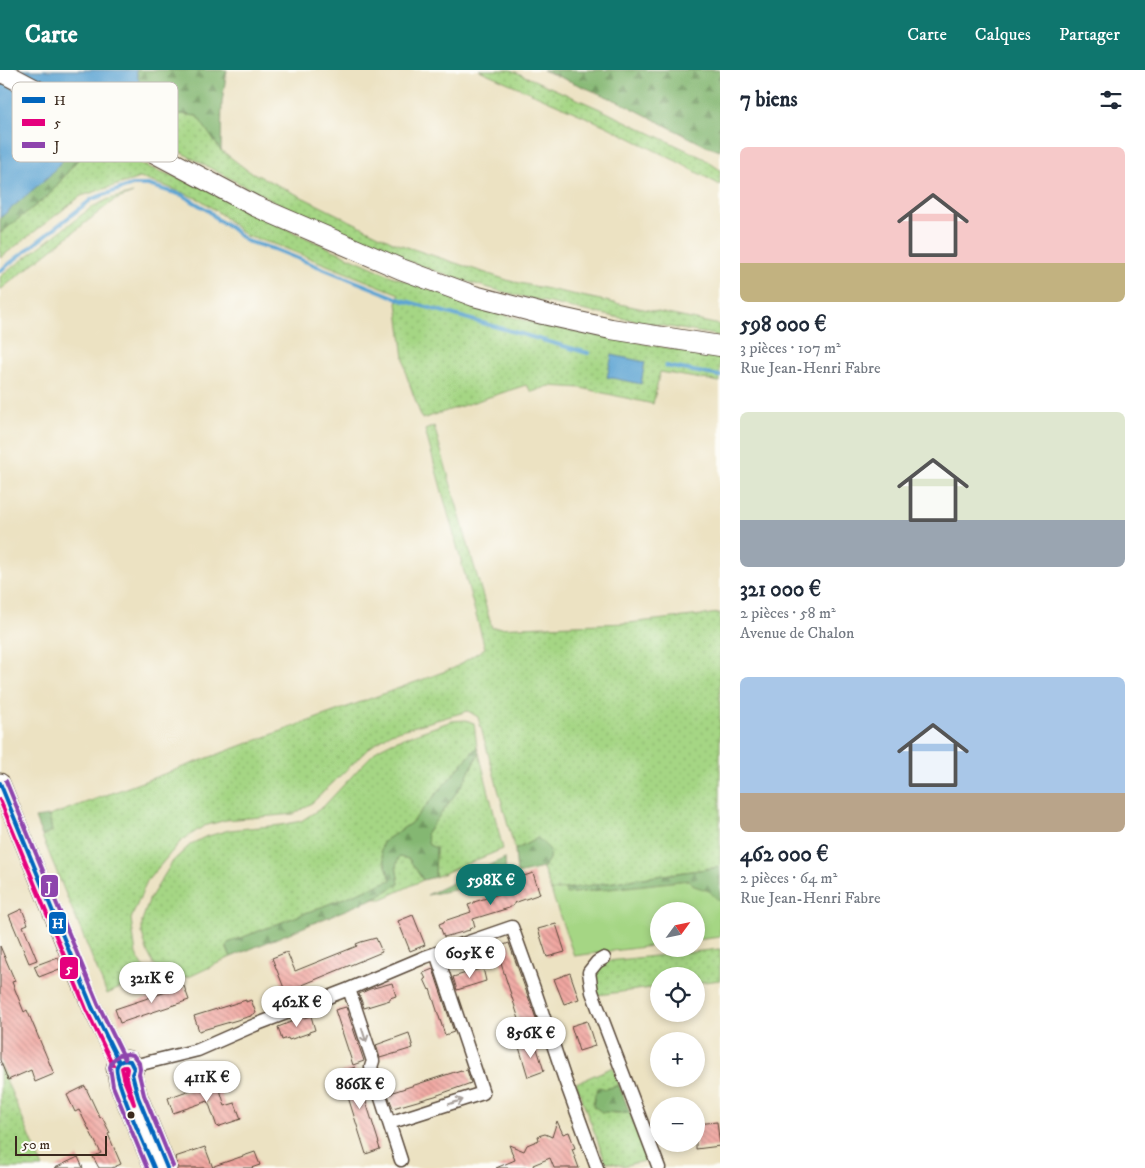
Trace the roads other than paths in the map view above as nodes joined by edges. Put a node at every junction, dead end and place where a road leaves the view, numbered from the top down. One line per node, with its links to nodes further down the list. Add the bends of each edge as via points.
1 (0, 72): 2 (main road)
2 (20, 82)
3 (173, 162): 4 (main road, via 255,206 465,293 602,327)
4 (720, 346)
5 (0, 783): 9 (main road, via 89,1000)
6 (436, 953): 8 (street); 10 (street, one-way to 6, via 483,1093); 14 (street, via 512,927)
7 (604, 958): 15 (street, via 589,972 592,992)
8 (349, 989): 9 (street, via 198,1050); 10 (street, one-way to 10)
9 (125, 1069): 12 (main road, via 119,1084); 13 (main road)
10 (389, 1123): 11 (street)
11 (401, 1160)
12 (154, 1168)
13 (167, 1168)
14 (597, 1168)
15 (659, 1168)

